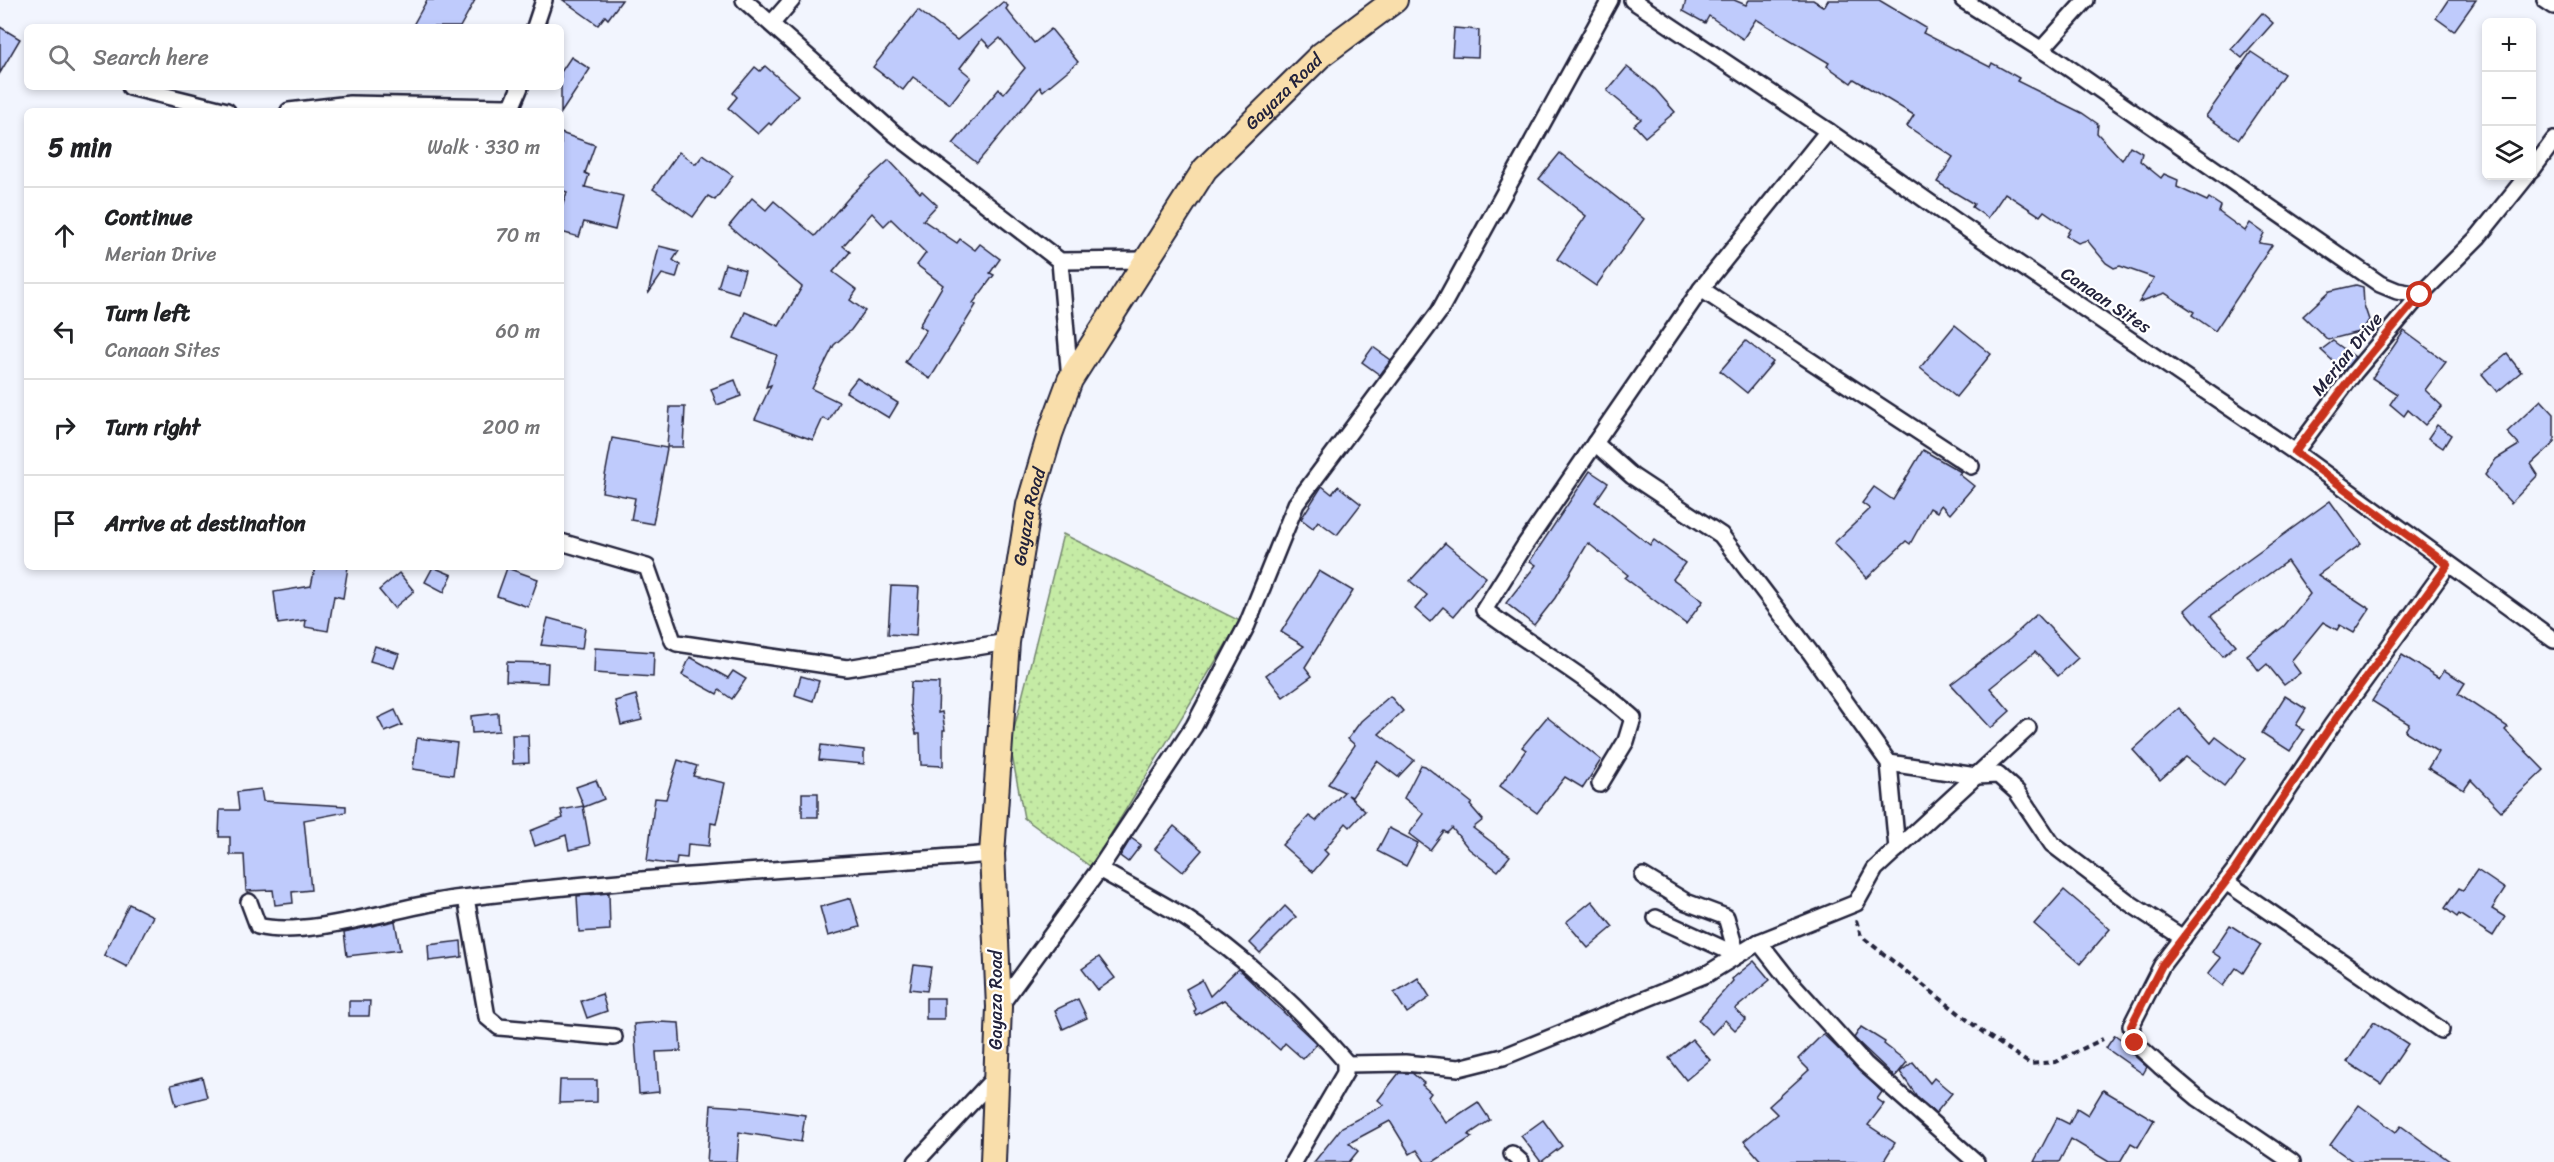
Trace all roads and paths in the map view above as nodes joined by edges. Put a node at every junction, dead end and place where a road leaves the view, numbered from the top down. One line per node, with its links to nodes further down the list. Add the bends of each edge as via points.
1 (543, 0): 12 (street)
2 (744, 0): 11 (street)
3 (792, 0): 11 (street)
4 (1395, 0): 22 (main road, Gayaza Road, via 1321,55 1205,169)
5 (1610, 0): 40 (street, via 1439,312 1296,504 1247,625 1194,726)
6 (1632, 0): 18 (street, Canaan Sites)
7 (1963, 0): 13 (street)
8 (2085, 0): 13 (street)
9 (2545, 0): 10 (street)
10 (2554, 6)
11 (772, 23): 23 (street, via 895,134)
12 (536, 24)
13 (2041, 50): 25 (street, via 2380,284)
14 (142, 90): 16 (street)
15 (519, 90): 17 (street, via 512,106 506,107 350,104)
16 (215, 108)
17 (315, 108)
18 (1828, 130): 24 (street); 28 (street, Canaan Sites)
19 (2554, 140): 20 (street)
20 (2536, 165)
21 (2524, 180): 25 (street, Merian Drive, via 2478,237)
22 (1147, 260): 23 (street); 26 (main road, Gayaza Road)
23 (1060, 261): 26 (street)
24 (1701, 289): 27 (street); 29 (street)
25 (2420, 295): 28 (street, Merian Drive)
26 (1070, 380): 33 (main road, Gayaza Road, via 1029,505)
27 (1595, 443): 35 (street, via 1632,476 1721,535); 37 (street, via 1484,610 1633,718 1626,741)
28 (2295, 452): 31 (street, Canaan Sites)
29 (1971, 466)
30 (564, 543): 33 (street, via 646,567 677,643 847,668)
31 (2448, 565): 32 (street, Canaan Sites); 42 (street, via 2332,724)
32 (2554, 640)
33 (1007, 642): 39 (main road, Gayaza Road)
34 (2028, 728): 36 (street)
35 (1889, 763): 36 (street); 38 (street)
36 (1976, 776): 38 (street); 47 (street, via 1998,775 2017,792 2052,844)
37 (1600, 784)
38 (1897, 849): 45 (street, via 1875,869 1858,901)
39 (992, 854): 43 (street, via 618,882); 50 (main road, Gayaza Road)
40 (1099, 869): 50 (street); 54 (street, via 1185,918 1250,968 1309,1020)
41 (1643, 876): 49 (street, via 1686,902 1725,917)
42 (2226, 882): 47 (street); 51 (street)
43 (466, 898): 44 (street, via 290,929 258,926); 52 (street, via 487,1017 493,1024)
44 (249, 902)
45 (1852, 904): 48 (street); 53 (path, via 1861,936 1984,1033 2030,1064 2055,1062)
46 (1656, 918): 49 (street)
47 (2182, 938): 60 (street, via 2162,965 2131,1026 2135,1043 2198,1098)
48 (1758, 942): 49 (street); 59 (street, via 1865,1064)
49 (1737, 955): 54 (street, via 1707,974 1503,1057 1459,1068 1405,1063)
50 (999, 1007): 55 (main road, Gayaza Road)
51 (2441, 1030)
52 (614, 1037)
53 (2103, 1039)
54 (1347, 1064): 58 (street)
55 (996, 1076): 56 (street); 57 (main road, Gayaza Road)
56 (916, 1162)
57 (993, 1162)
58 (1293, 1162)
59 (1976, 1162)
60 (2292, 1162)

